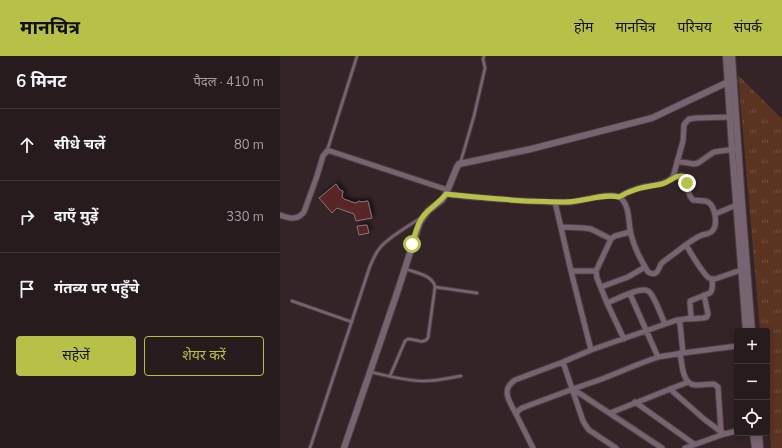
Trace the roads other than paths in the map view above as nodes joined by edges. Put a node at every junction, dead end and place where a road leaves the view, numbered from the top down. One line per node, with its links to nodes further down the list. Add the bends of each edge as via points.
1 (357, 56): 8 (lane)
2 (484, 56): 10 (lane, via 485,68 476,109)
3 (726, 56): 5 (street)
4 (732, 56): 5 (street)
5 (731, 81): 6 (street); 10 (street, via 652,118 531,149)
6 (733, 117): 7 (street); 9 (street, via 696,118 686,122)
7 (735, 149): 9 (street, via 714,152 694,164); 15 (street)
8 (327, 151): 12 (street); 17 (street, via 304,212 296,218)
9 (677, 161): 11 (street)
10 (459, 164): 12 (street)
11 (673, 178): 13 (street, via 664,183 632,190); 16 (street, via 686,177 690,198 709,203)
12 (447, 192): 14 (street, via 487,199); 18 (street)
13 (619, 197): 14 (street, via 613,195); 20 (street, via 628,211)
14 (555, 202): 19 (street)
15 (739, 204): 16 (street); 25 (street)
16 (715, 214): 22 (street, via 714,230)
17 (280, 215)
18 (423, 217): 24 (street); 38 (lane, via 380,248 370,266)
19 (561, 227): 21 (street, via 584,228); 26 (street)
20 (630, 232): 21 (street); 23 (street)
21 (611, 239): 27 (street)
22 (686, 245): 23 (street, via 662,264 656,274 648,272); 28 (street, via 704,272)
23 (646, 267): 30 (street)
24 (405, 269): 29 (lane, via 432,280); 49 (street)
25 (745, 269): 28 (street); 40 (street); 41 (street)
26 (571, 271): 27 (street); 45 (street)
27 (596, 271): 30 (street)
28 (712, 279): 33 (street, via 712,291)
29 (435, 287): 31 (lane); 50 (lane, via 428,338 424,342 411,339 405,341)
30 (601, 287): 35 (street)
31 (477, 293)
32 (630, 294): 35 (street); 39 (street, via 640,290 649,291); 42 (street)
33 (704, 295): 36 (street, via 690,301); 36 (street, via 707,317)
34 (292, 301): 38 (lane)
35 (607, 303): 43 (street)
36 (690, 319): 37 (street)
37 (678, 320): 39 (street); 46 (street)
38 (352, 322): 63 (lane)
39 (665, 324): 42 (street)
40 (746, 328)
41 (752, 328)
42 (646, 331): 43 (street); 47 (street)
43 (624, 339): 45 (street)
44 (734, 346): 46 (street)
45 (591, 350): 48 (street)
46 (682, 353): 47 (street); 52 (street, via 684,374)
47 (658, 357): 53 (street)
48 (564, 362): 53 (street); 57 (street, via 510,383 507,394)
49 (370, 372): 50 (lane); 64 (street)
50 (390, 376): 51 (lane, via 423,381)
51 (461, 376)
52 (688, 382): 54 (street); 59 (street, via 695,385 714,384 718,387)
53 (573, 389): 56 (street); 57 (street, via 522,408); 66 (street, via 586,426)
54 (670, 389): 55 (street); 59 (street)
55 (634, 402): 56 (street); 62 (street)
56 (610, 412): 67 (street)
57 (516, 414): 65 (street)
58 (734, 431): 59 (street)
59 (722, 433): 62 (street)
60 (754, 436): 69 (street)
61 (759, 436): 70 (street)
62 (694, 444): 68 (street)
63 (310, 448)
64 (344, 448)
65 (533, 448)
66 (616, 448)
67 (662, 448)
68 (685, 448)
69 (754, 448)
70 (760, 448)

